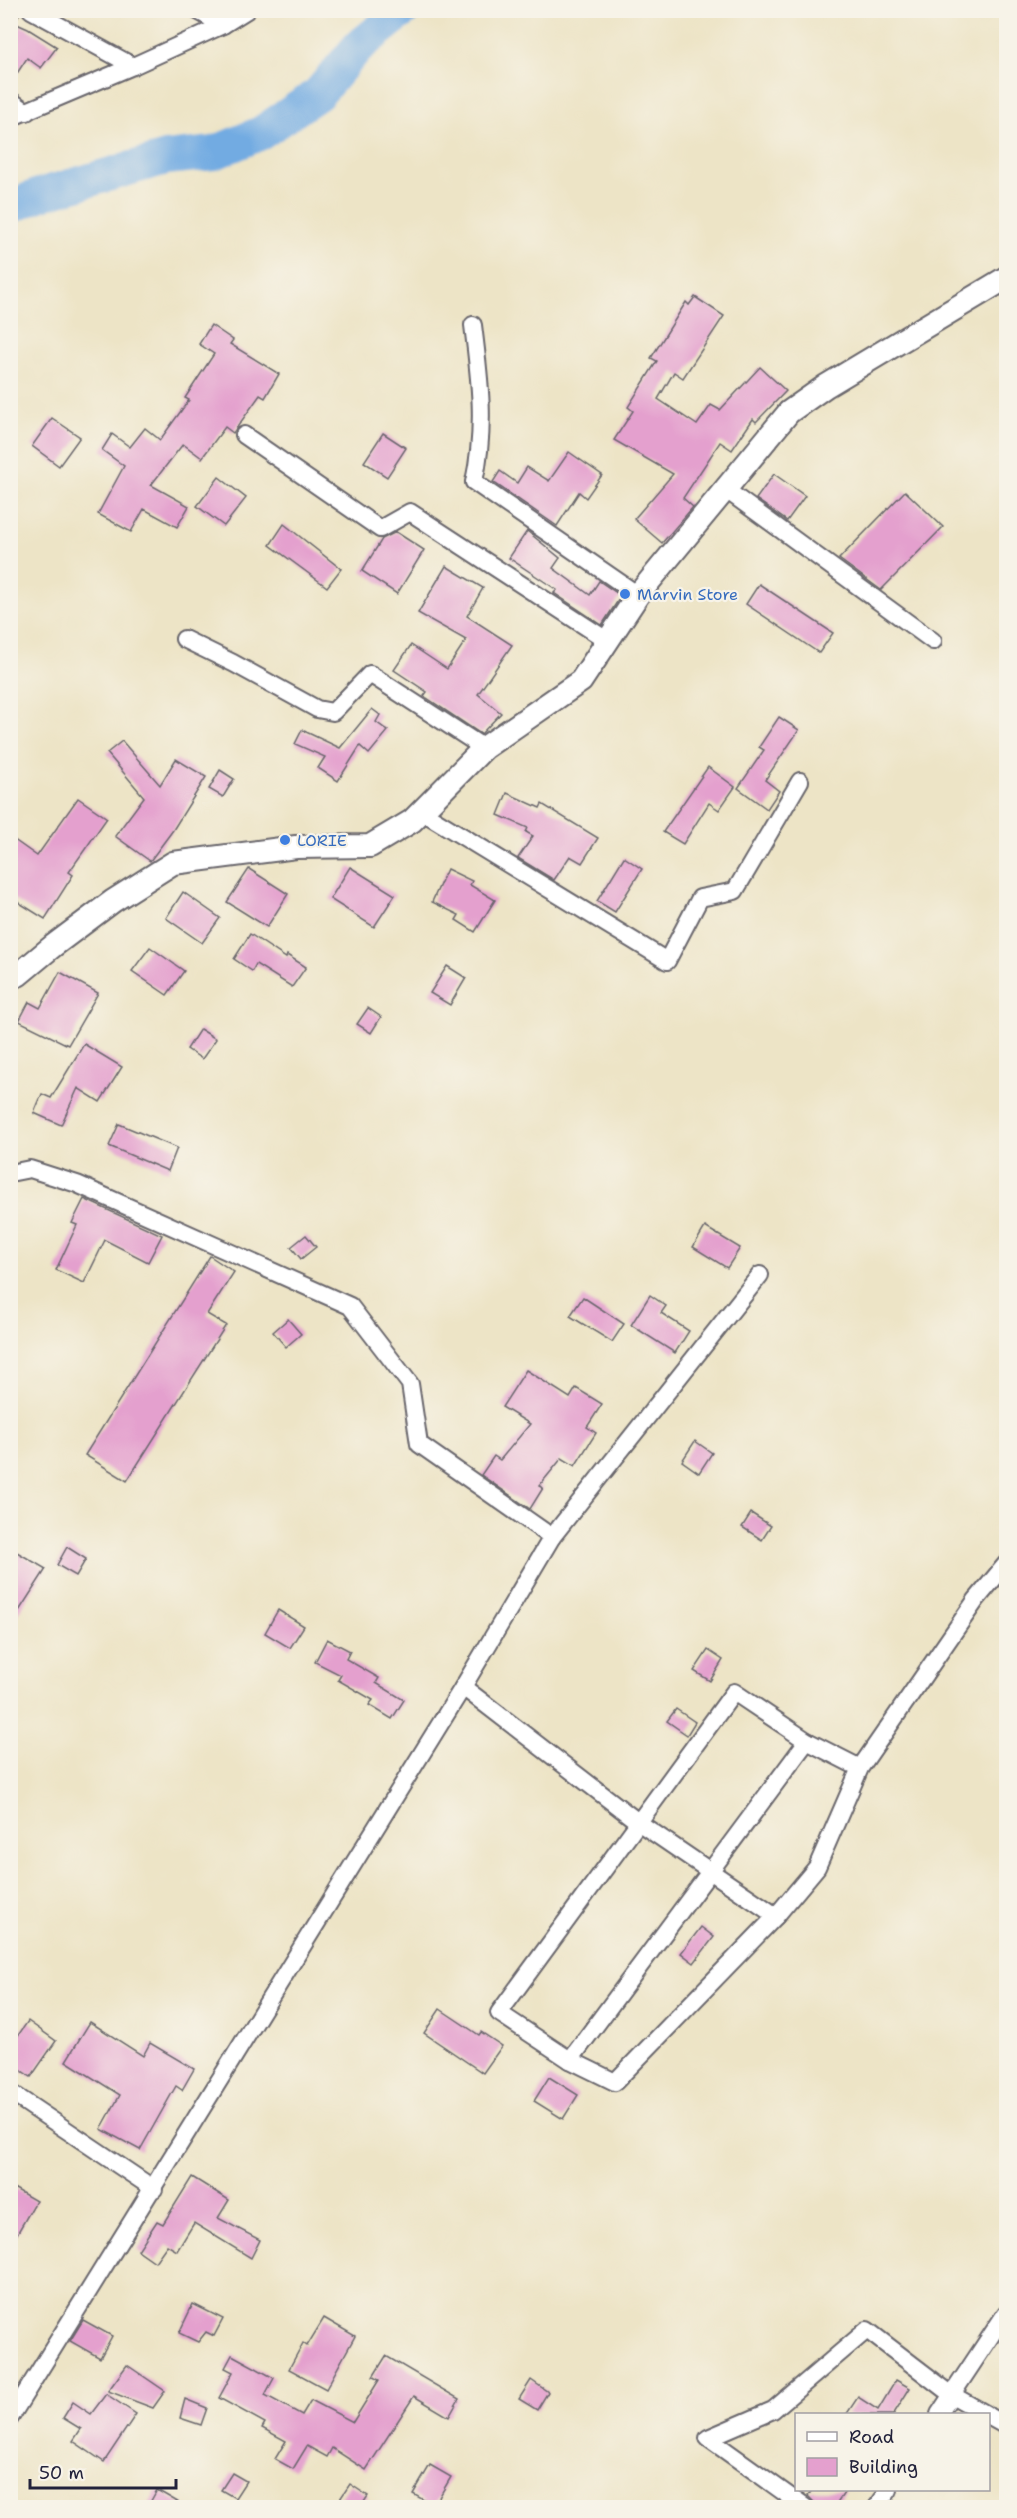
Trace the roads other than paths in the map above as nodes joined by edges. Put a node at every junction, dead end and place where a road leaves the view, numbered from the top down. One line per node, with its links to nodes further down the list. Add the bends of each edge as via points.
1 (31, 10): 5 (street)
2 (196, 10): 4 (street)
3 (247, 10): 4 (street)
4 (223, 25): 5 (street)
5 (133, 66): 7 (street)
6 (10, 100): 7 (street)
7 (27, 112): 8 (street)
8 (10, 118)
9 (1006, 278): 12 (street, via 789,412)
10 (473, 325): 13 (street, via 482,400 474,482)
11 (244, 435): 15 (street, via 380,529 410,512)
12 (725, 489): 13 (street); 16 (street)
13 (638, 595): 15 (street)
14 (184, 639): 17 (street, via 317,709 333,712 370,674)
15 (608, 640): 17 (street, via 581,681)
16 (933, 641)
17 (484, 748): 19 (street)
18 (800, 781): 19 (street, via 735,891 700,898 667,961)
19 (421, 811): 20 (street, via 412,821 370,846 296,847 173,863 113,901 18,975)
20 (10, 977)
21 (10, 1173): 23 (street, via 30,1169 77,1184 350,1305 410,1384 419,1444)
22 (760, 1275): 23 (street)
23 (552, 1537): 25 (street)
24 (1006, 1564): 27 (street, via 976,1600)
25 (463, 1687): 28 (street); 33 (street)
26 (807, 1741): 27 (street); 28 (street, via 734,1692); 29 (street)
27 (860, 1768): 30 (street, via 817,1868)
28 (638, 1822): 29 (street); 31 (street, via 499,2013)
29 (710, 1872): 30 (street); 31 (street)
30 (776, 1916): 31 (street, via 615,2082)
31 (570, 2060)
32 (10, 2092): 33 (street)
33 (154, 2189): 39 (street)
34 (1006, 2313): 35 (street)
35 (952, 2395): 36 (street); 37 (street); 42 (street, via 867,2330 773,2410 708,2438)
36 (940, 2413)
37 (984, 2413)
38 (990, 2417): 40 (street)
39 (10, 2418)
40 (1006, 2426)
41 (887, 2491): 43 (street)
42 (806, 2508)
43 (876, 2508)

